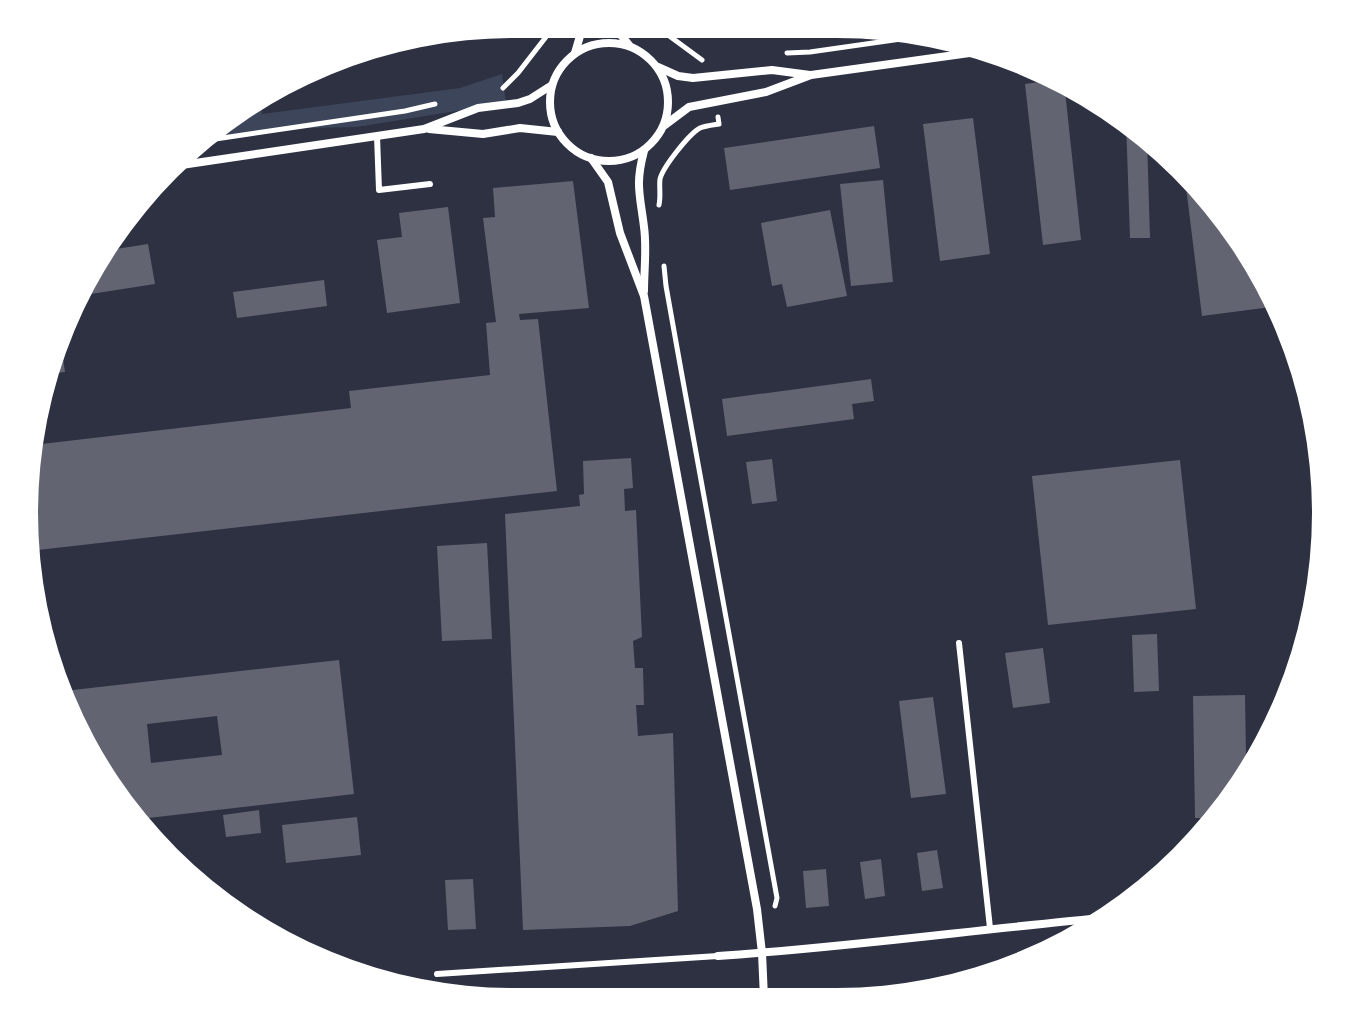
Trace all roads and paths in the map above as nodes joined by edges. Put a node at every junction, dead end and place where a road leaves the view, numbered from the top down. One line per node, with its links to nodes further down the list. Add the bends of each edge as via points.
1 (545, 38): 14 (path, via 503,88)
2 (579, 38): 7 (street)
3 (623, 38): 6 (street)
4 (672, 38): 10 (path, via 702,60)
5 (888, 41): 8 (path)
6 (630, 46): 7 (street, via 607,42); 11 (street)
7 (575, 53): 13 (street)
8 (782, 53)
9 (961, 54): 12 (street)
10 (710, 60)
11 (657, 66): 12 (street, via 693,78 772,70); 17 (street, via 669,98)
12 (811, 75): 17 (street, via 766,92 689,107)
13 (552, 85): 18 (street, via 530,99 478,108); 19 (street, via 552,117)
14 (494, 89)
15 (436, 103): 21 (path)
16 (717, 111): 26 (path, via 719,124 691,135 664,169)
17 (664, 125): 22 (street)
18 (424, 129): 19 (street); 20 (street)
19 (558, 132): 23 (street, via 568,145)
20 (377, 136): 24 (street); 25 (lane, via 379,190)
21 (221, 138)
22 (644, 151): 23 (street, via 613,162); 28 (street, via 637,178 645,229)
23 (591, 158): 28 (street, via 608,182)
24 (192, 163)
25 (430, 184)
26 (658, 208)
27 (663, 256): 30 (path)
28 (644, 296): 33 (street)
29 (959, 643): 32 (lane)
30 (777, 898)
31 (1081, 920): 32 (street)
32 (990, 928): 33 (street)
33 (762, 953): 34 (street); 36 (street)
34 (718, 956): 35 (lane)
35 (437, 974)
36 (764, 988)

